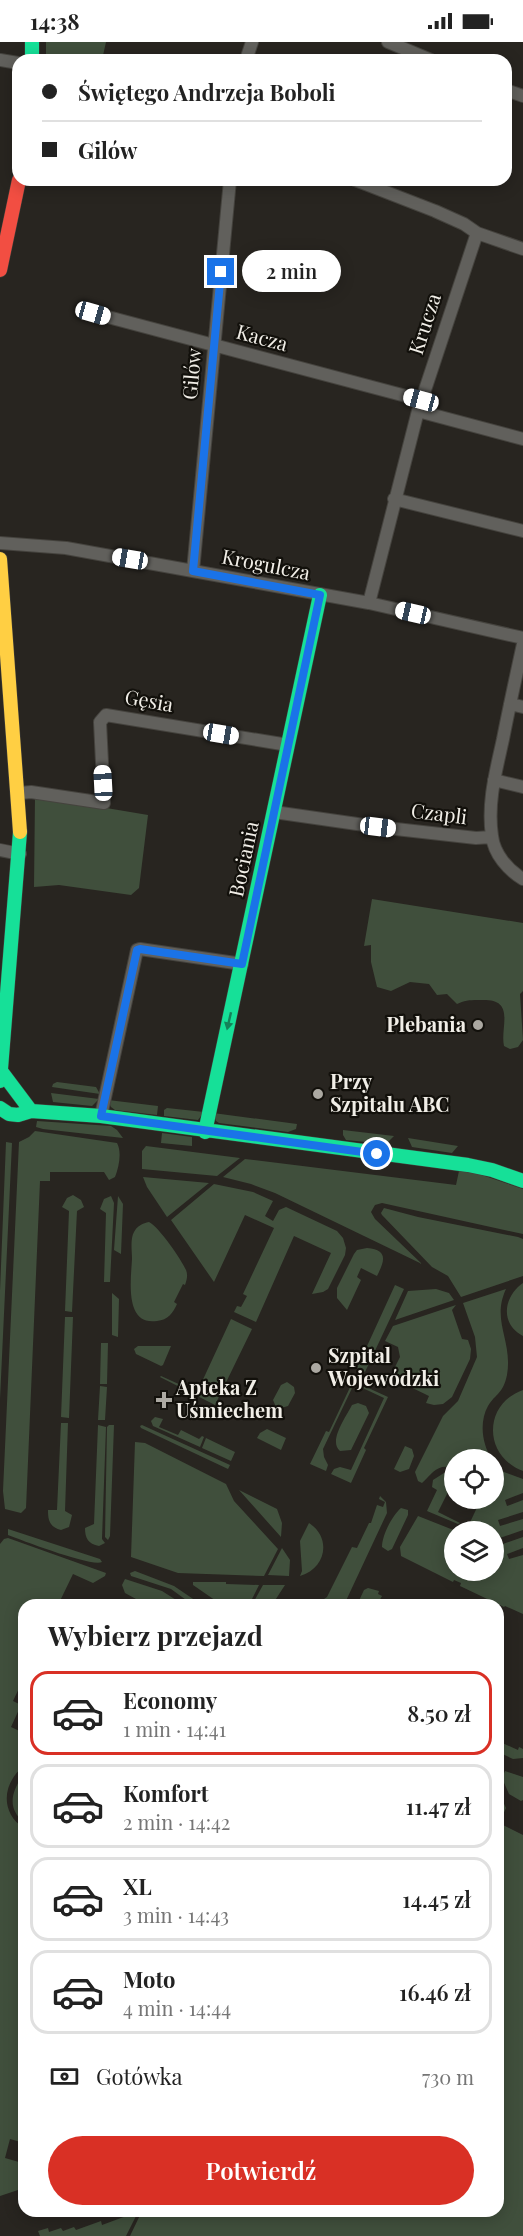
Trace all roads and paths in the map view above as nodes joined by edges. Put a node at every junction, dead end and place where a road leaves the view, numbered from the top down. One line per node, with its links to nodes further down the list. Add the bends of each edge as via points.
1 (388, 42): 2 (street)
2 (417, 54)
3 (18, 186): 8 (street)
4 (229, 186): 10 (street, Gilów)
5 (370, 186): 6 (street, via 435,211)
6 (477, 233): 7 (street); 11 (street, Krucza)
7 (523, 249)
8 (0, 270)
9 (93, 313): 10 (street, Kacza)
10 (215, 346): 11 (street, Kacza); 17 (street, Gilów)
11 (419, 406): 12 (street, Kacza); 13 (street, Krucza)
12 (523, 439)
13 (394, 499): 14 (street); 19 (street, Krucza)
14 (523, 531)
15 (0, 543): 17 (street, Krogulcza, via 66,548)
16 (0, 560): 27 (street)
17 (193, 571): 18 (street, Krogulcza)
18 (320, 595): 19 (street, Krogulcza); 24 (street, Bociania)
19 (369, 603): 20 (street, Krogulcza)
20 (523, 638)
21 (523, 644): 22 (street, Czapli)
22 (510, 704): 23 (street); 25 (street, Czapli)
23 (523, 707)
24 (288, 745): 27 (street, Gęsia, via 106,715 100,722 104,803); 28 (street, Bociania)
25 (494, 780): 26 (street); 29 (street, Czapli)
26 (523, 787)
27 (20, 792): 31 (street)
28 (274, 812): 29 (street, Czapli, via 454,836); 33 (street, Bociania)
29 (492, 837): 32 (street, Czapli, via 504,863)
30 (0, 850): 31 (street)
31 (20, 854): 34 (street)
32 (523, 879)
33 (242, 964): 39 (street, via 137,950); 40 (street, Bociania, one-way to 40)
34 (5, 976): 35 (street)
35 (0, 1071): 36 (street); 38 (street)
36 (0, 1081)
37 (0, 1107): 38 (street, via 12,1104)
38 (31, 1111): 39 (street)
39 (101, 1116): 40 (street)
40 (205, 1131): 41 (street, via 484,1168)
41 (523, 1181)

